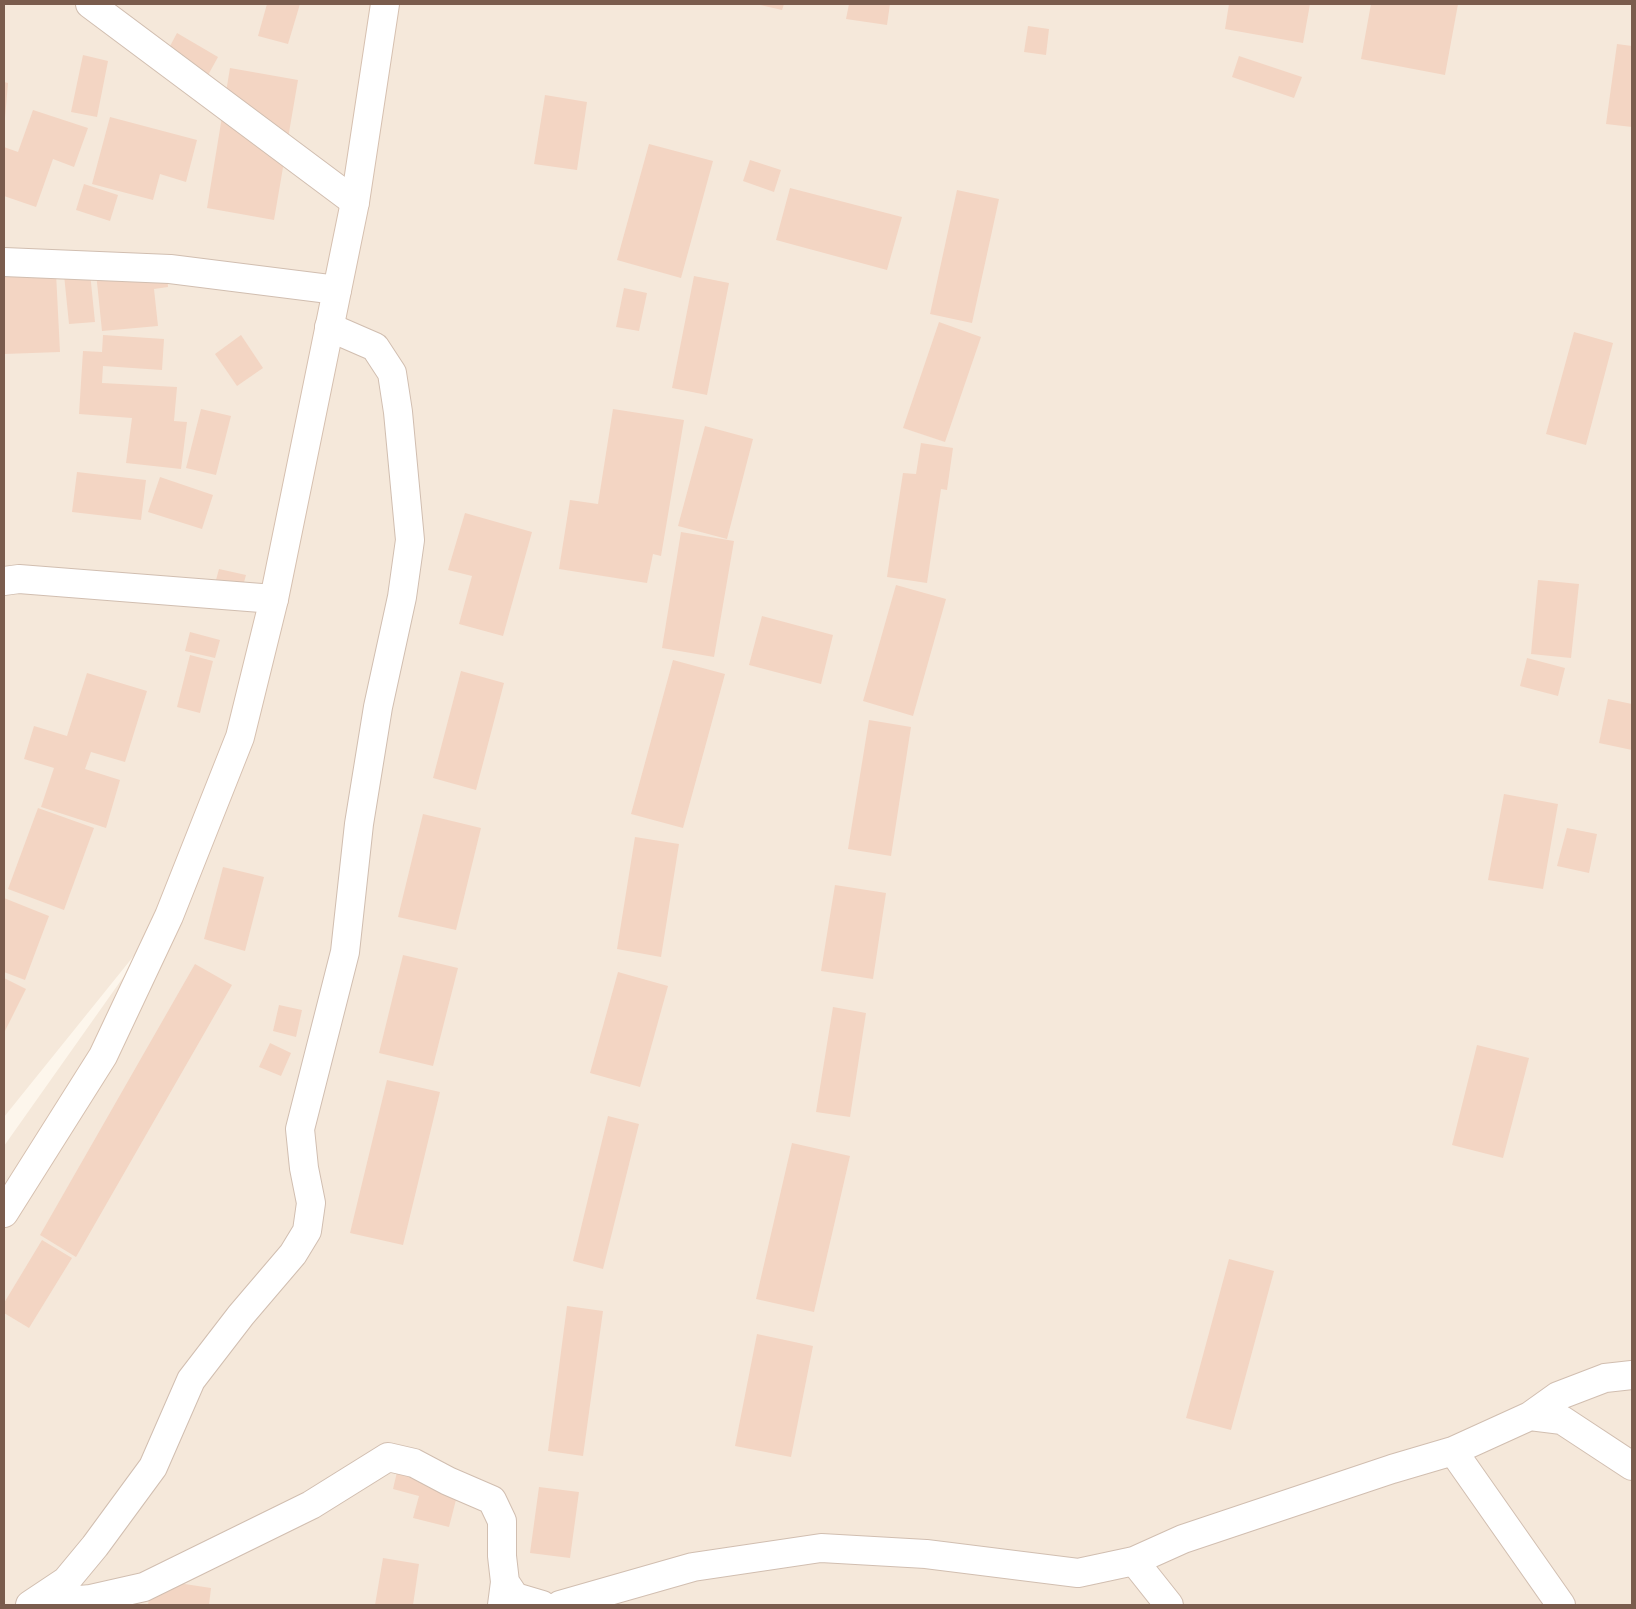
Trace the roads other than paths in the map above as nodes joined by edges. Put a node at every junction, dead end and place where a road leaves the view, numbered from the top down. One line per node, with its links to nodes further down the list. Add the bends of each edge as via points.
1 (90, 4): 3 (street)
2 (385, 4): 3 (street)
3 (355, 202): 5 (street)
4 (4, 262): 5 (street, via 170,270)
5 (337, 290): 6 (street)
6 (329, 327): 8 (street); 16 (street, via 375,347 392,373 410,540 402,597 371,746 344,952 300,1129 311,1203 307,1231 293,1254 191,1380 153,1467 95,1546 66,1581)
7 (4, 581): 8 (street, via 19,579)
8 (274, 599): 9 (street, via 240,737 169,916 103,1056)
9 (4, 1213)
10 (1632, 1375): 11 (street, via 1605,1378 1558,1396)
11 (1530, 1416): 12 (street); 13 (street, via 1562,1420)
12 (1453, 1451): 14 (street, via 1183,1538); 20 (street)
13 (1632, 1466)
14 (1134, 1561): 18 (street, via 1078,1573 926,1554 821,1548 693,1567); 19 (street)
15 (504, 1594): 16 (street, via 502,1521 492,1500 414,1463 388,1457 311,1505 144,1587 91,1598); 17 (street)
16 (31, 1605)
17 (542, 1605)
18 (560, 1605)
19 (1170, 1605)
20 (1561, 1605)

